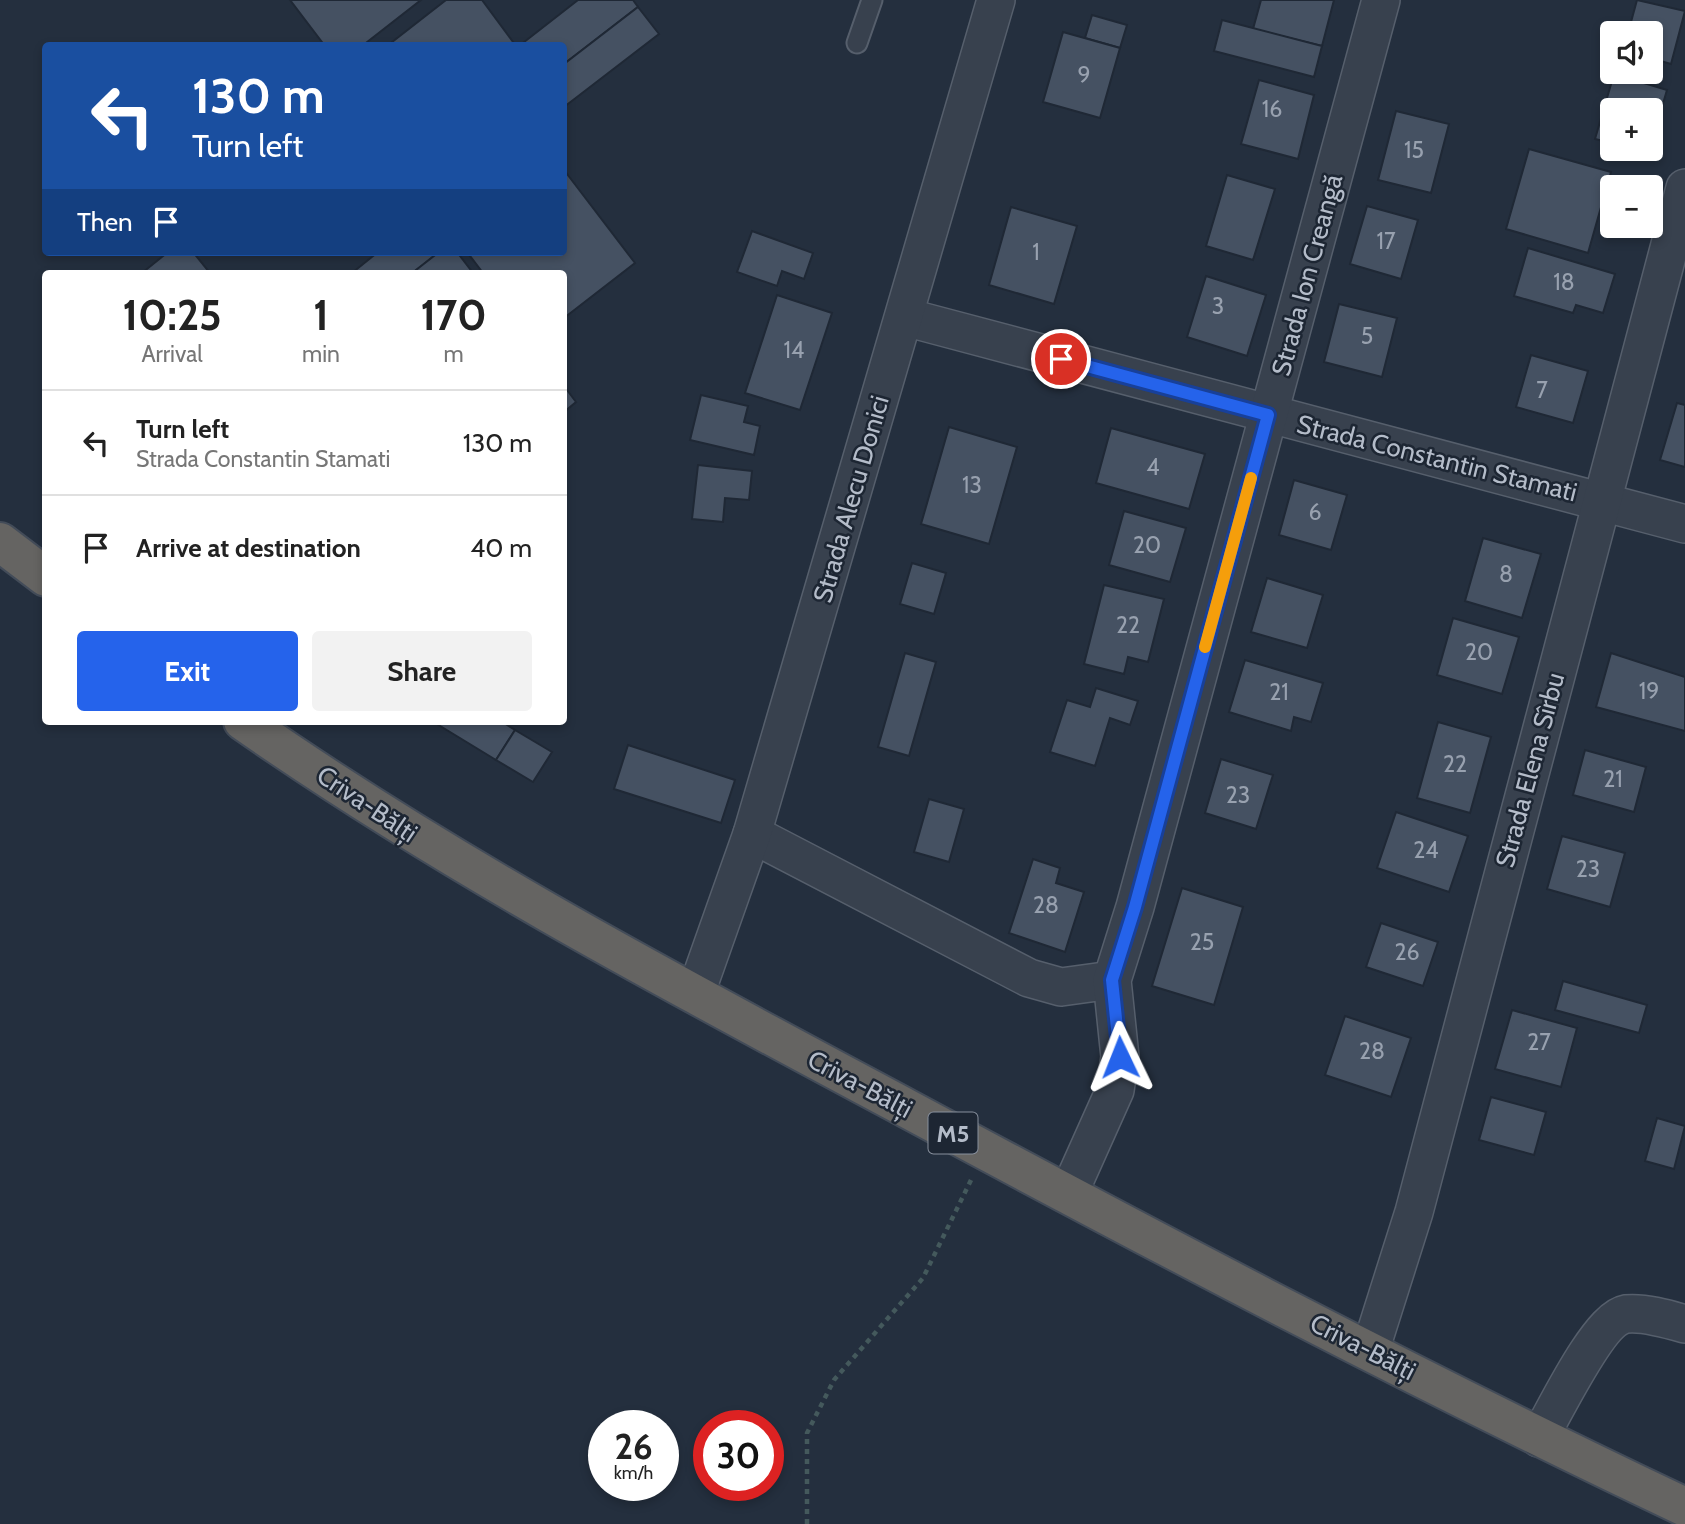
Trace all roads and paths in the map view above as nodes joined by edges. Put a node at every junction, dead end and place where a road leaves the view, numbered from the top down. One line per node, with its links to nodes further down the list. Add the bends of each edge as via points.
1 (872, 0): 4 (lane)
2 (996, 0): 6 (street, Strada Alecu Donici)
3 (1381, 0): 7 (street, Strada Ion Creangă)
4 (858, 43)
5 (1685, 188): 8 (street, Strada Elena Sîrbu)
6 (905, 317): 7 (street, Strada Constantin Stamati); 13 (street, Strada Alecu Donici)
7 (1268, 415): 8 (street, Strada Constantin Stamati); 14 (street, Strada Ion Creangă)
8 (1601, 500): 9 (street, Strada Constantin Stamati); 19 (street, Strada Elena Sîrbu, via 1414,1212)
9 (1685, 524)
10 (0, 542): 11 (highway)
11 (42, 574)
12 (249, 725): 15 (highway, Criva-Bălți / M5, via 425,842)
13 (752, 834): 14 (street, via 1029,978 1061,987); 15 (street, Strada Alecu Donici)
14 (1112, 980): 17 (street, Strada Ion Creangă, via 1120,1057 1115,1090)
15 (695, 995): 16 (highway, Criva-Bălți / M5)
16 (985, 1150): 17 (highway, Criva-Bălți / M5); 22 (path, via 923,1278 834,1380 807,1433)
17 (1068, 1195): 19 (highway, Criva-Bălți / M5)
18 (1685, 1324): 20 (street, via 1624,1314 1609,1325)
19 (1370, 1351): 20 (highway, Criva-Bălți / M5)
20 (1539, 1438): 21 (highway, Criva-Bălți / M5)
21 (1685, 1507)
22 (807, 1524)

